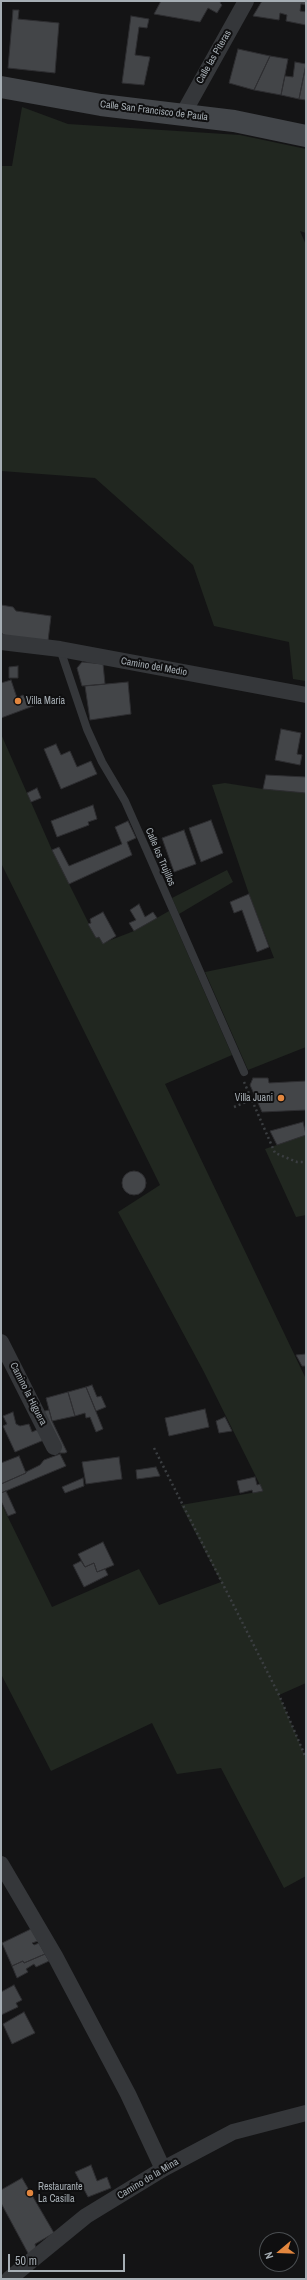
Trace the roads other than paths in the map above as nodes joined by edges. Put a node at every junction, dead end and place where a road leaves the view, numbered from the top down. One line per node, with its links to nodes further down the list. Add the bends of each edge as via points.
1 (246, 1): 3 (street, Calle las Piteras)
2 (1, 87): 3 (main road, Calle San Francisco de Paula, via 100,105)
3 (183, 114): 4 (main road, Calle San Francisco de Paula, via 234,121)
4 (306, 136)
5 (1, 642): 6 (street, Camino del Medio)
6 (60, 649): 7 (street, Camino del Medio); 8 (lane, Calle los Trujillos, via 87,729 135,823)
7 (306, 695)
8 (244, 1072)
9 (1, 1342): 10 (street, Camino la Higuera)
10 (54, 1447)
11 (1, 1864): 13 (street, via 55,1956 128,2094)
12 (306, 2113): 13 (street, Camino de la Mina, via 233,2132)
13 (163, 2169): 14 (street, Camino de la Mina, via 86,2216)
14 (8, 2279)

